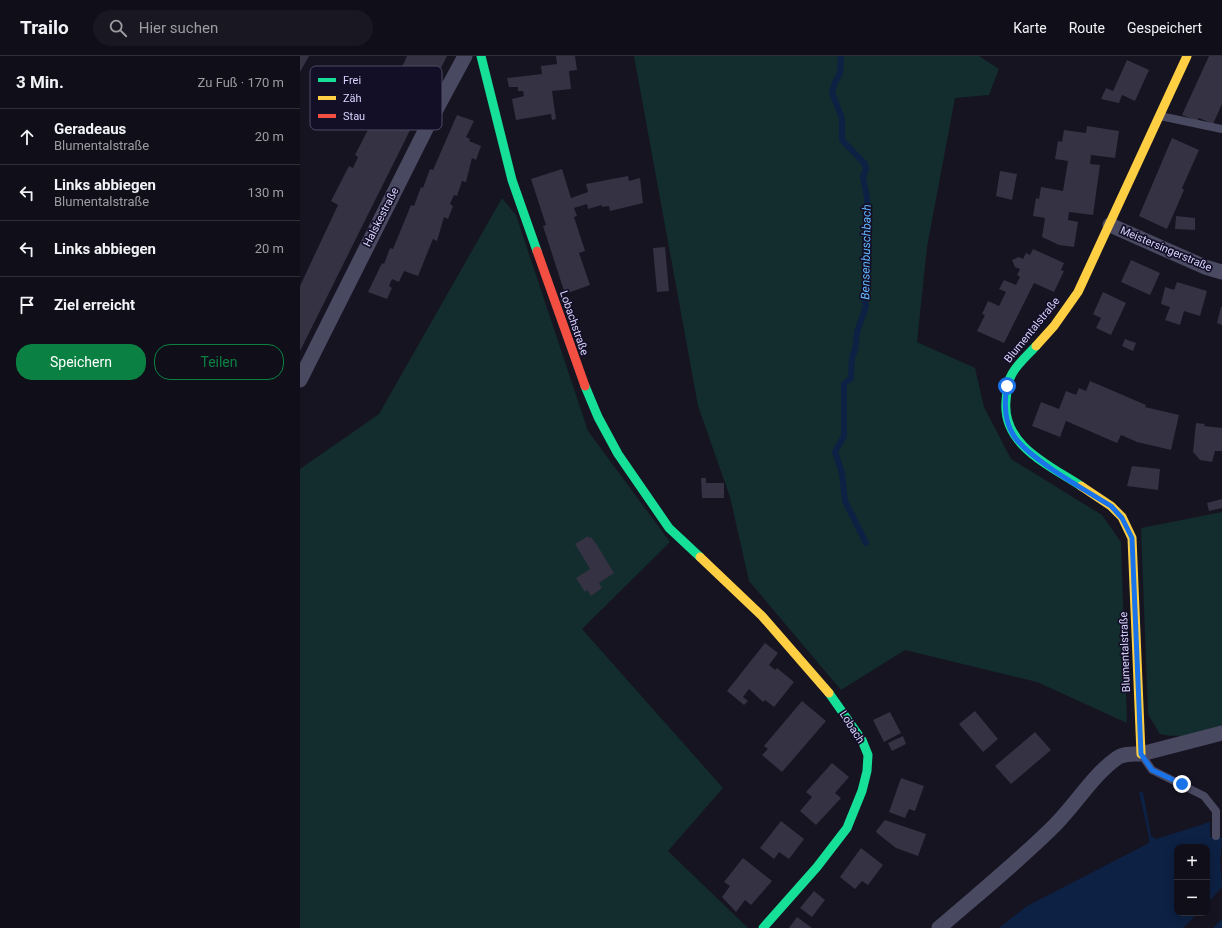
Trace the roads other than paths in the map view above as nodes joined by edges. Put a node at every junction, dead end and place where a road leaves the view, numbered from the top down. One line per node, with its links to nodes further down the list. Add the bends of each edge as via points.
1 (465, 56): 4 (street, Halskestraße)
2 (481, 56): 11 (street, Lobachstraße, via 512,180 578,370 598,417 618,454 669,528)
3 (1187, 56): 5 (street, Blumentalstraße)
4 (442, 98)
5 (1159, 116): 6 (lane); 8 (street, Blumentalstraße)
6 (1222, 129)
7 (425, 130): 10 (street, Halskestraße)
8 (1110, 225): 9 (street, Meistersingerstraße); 13 (street, Blumentalstraße, via 1078,292 1054,326 1012,373 1006,392 1005,412 1014,436 1026,450 1111,506 1122,518 1132,538)
9 (1222, 272)
10 (300, 380)
11 (709, 566): 15 (street, Lobach, via 762,616 828,691 862,740 868,755 862,791 848,828 818,867)
12 (1222, 733): 13 (street)
13 (1141, 754): 14 (lane, via 1152,770 1204,796 1216,811); 16 (street, via 1127,754 1118,758 1096,778 1050,829)
14 (1216, 836)
15 (762, 928)
16 (939, 928)

